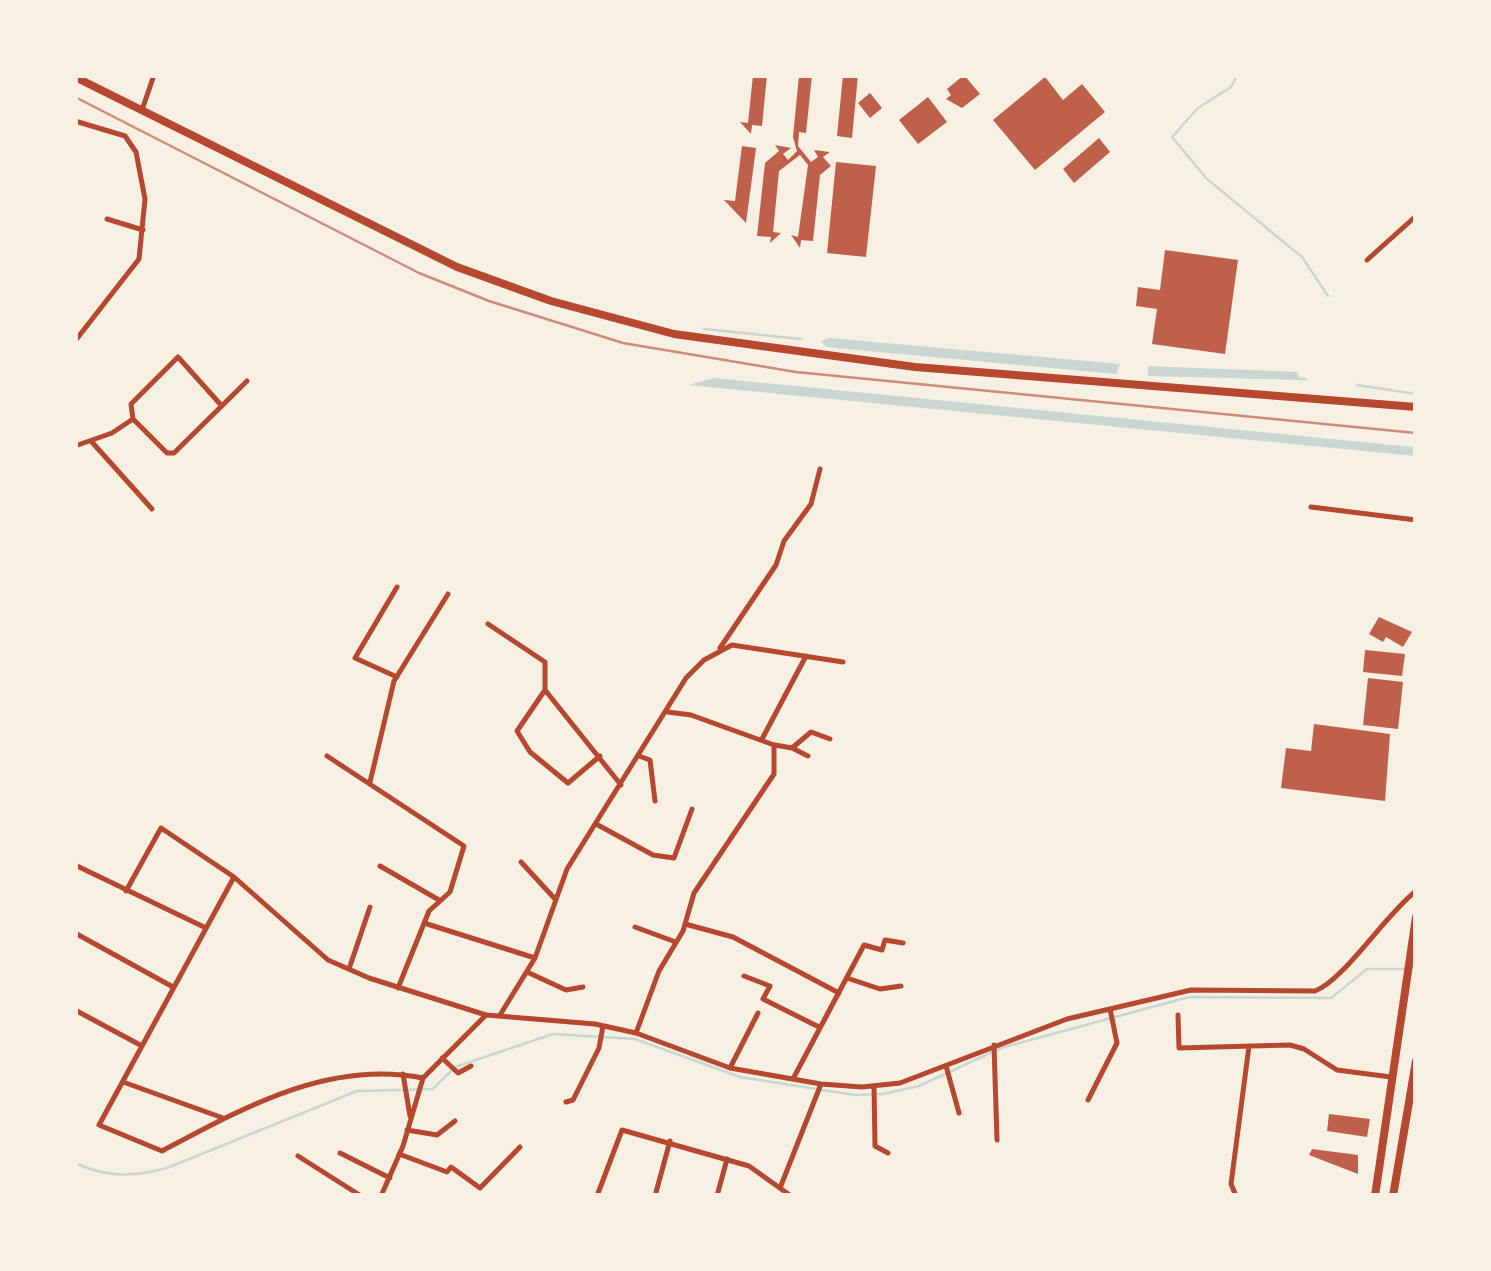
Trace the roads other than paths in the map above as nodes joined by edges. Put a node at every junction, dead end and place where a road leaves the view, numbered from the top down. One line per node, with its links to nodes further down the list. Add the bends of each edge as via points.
1 (154, 75): 3 (street)
2 (75, 77): 3 (main road)
3 (142, 113): 12 (main road, via 457,267 674,334 916,367)
4 (75, 121): 7 (street, via 116,130 136,152)
5 (1416, 216): 8 (street)
6 (106, 219): 7 (street)
7 (143, 230): 9 (street, via 134,269)
8 (1367, 260)
9 (75, 341)
10 (246, 381): 11 (street)
11 (221, 405): 13 (street, via 174,453 166,453); 13 (street, via 178,357 131,404)
12 (1416, 406)
13 (133, 419): 14 (street)
14 (92, 442): 15 (street); 18 (street)
15 (75, 446)
16 (820, 469): 23 (street, via 811,504)
17 (1311, 507): 19 (street)
18 (152, 510)
19 (1416, 520)
20 (397, 587): 26 (street, via 355,658)
21 (448, 594): 26 (street)
22 (488, 624): 27 (street, via 545,662)
23 (718, 650): 24 (street, via 732,645); 28 (street, via 686,678)
24 (806, 656): 25 (street); 29 (street)
25 (842, 662)
26 (396, 677): 37 (street)
27 (545, 690): 34 (street); 34 (street, via 517,731 530,752 568,783)
28 (667, 712): 29 (street); 35 (street)
29 (762, 739): 31 (street)
30 (830, 739): 32 (street, via 811,732)
31 (774, 745): 32 (street); 53 (street, via 774,774 694,893)
32 (792, 748): 36 (street)
33 (327, 756): 37 (street)
34 (600, 756): 38 (street)
35 (639, 756): 38 (street); 39 (street, via 654,771)
36 (808, 756)
37 (370, 782): 48 (street, via 464,846 450,892)
38 (621, 785): 41 (street)
39 (655, 801)
40 (692, 809): 41 (street, via 674,858 653,855)
41 (596, 824): 49 (street)
42 (520, 862): 49 (street)
43 (75, 865): 46 (street)
44 (380, 866): 48 (street)
45 (234, 877): 46 (street, via 160,828); 55 (street); 60 (street, via 328,960)
46 (126, 891): 55 (street)
47 (1416, 891): 72 (street, via 1315,991 1191,990)
48 (439, 900): 52 (street)
49 (556, 900): 59 (street)
50 (370, 906): 60 (street)
51 (1416, 917): 89 (main road)
52 (424, 923): 59 (street); 67 (street)
53 (685, 924): 57 (street); 68 (street, via 733,936)
54 (635, 927): 57 (street)
55 (206, 928): 66 (street)
56 (75, 933): 66 (street)
57 (674, 940): 79 (street)
58 (902, 944): 63 (street, via 864,946)
59 (535, 958): 61 (street)
60 (349, 969): 67 (street)
61 (527, 972): 65 (street, via 566,990); 74 (street)
62 (744, 976): 77 (street, via 770,986 764,999)
63 (846, 978): 64 (street, via 880,988); 68 (street)
64 (902, 986)
65 (583, 987)
66 (173, 988): 80 (street)
67 (398, 988): 70 (street)
68 (839, 993): 77 (street)
69 (75, 1010): 80 (street)
70 (467, 1010): 73 (street); 76 (street)
71 (758, 1013): 86 (street)
72 (1111, 1013): 82 (street); 95 (street, via 1118,1044)
73 (486, 1015): 74 (street); 76 (street)
74 (500, 1015): 78 (street)
75 (1178, 1015): 81 (street, via 1179,1048)
76 (474, 1026): 83 (street)
77 (819, 1027): 91 (street)
78 (603, 1028): 79 (street); 96 (street, via 578,1091)
79 (636, 1033): 86 (street)
80 (142, 1046): 92 (street)
81 (1248, 1046): 89 (street, via 1290,1045 1336,1070); 118 (street, via 1231,1184)
82 (994, 1047): 87 (street); 102 (street)
83 (442, 1058): 85 (street, via 456,1072); 90 (street)
84 (1416, 1061): 120 (main road)
85 (470, 1066)
86 (730, 1068): 91 (street)
87 (947, 1068): 94 (street); 97 (street)
88 (404, 1074): 90 (street); 98 (street); 99 (street, via 313,1080)
89 (1394, 1077): 119 (main road)
90 (423, 1078): 98 (street)
91 (793, 1078): 93 (street)
92 (123, 1082): 99 (street); 99 (street, via 99,1126 162,1151)
93 (820, 1089): 94 (street); 111 (street)
94 (874, 1089): 106 (street, via 871,1136)
95 (1088, 1100)
96 (566, 1102)
97 (959, 1113)
98 (410, 1117): 101 (street)
99 (224, 1118)
100 (454, 1121): 101 (street, via 437,1135)
101 (407, 1130): 107 (street)
102 (997, 1140)
103 (670, 1141): 109 (street); 114 (street, via 622,1130); 115 (street)
104 (520, 1147): 107 (street, via 480,1188 450,1167 447,1172)
105 (340, 1153): 110 (street)
106 (888, 1153)
107 (400, 1154): 110 (street)
108 (298, 1156): 112 (street)
109 (727, 1159): 111 (street); 116 (street)
110 (390, 1178): 113 (street)
111 (780, 1188): 117 (street)
112 (361, 1196)
113 (381, 1196)
114 (598, 1196)
115 (655, 1196)
116 (717, 1196)
117 (791, 1196)
118 (1236, 1196)
119 (1376, 1196)
120 (1393, 1196)

